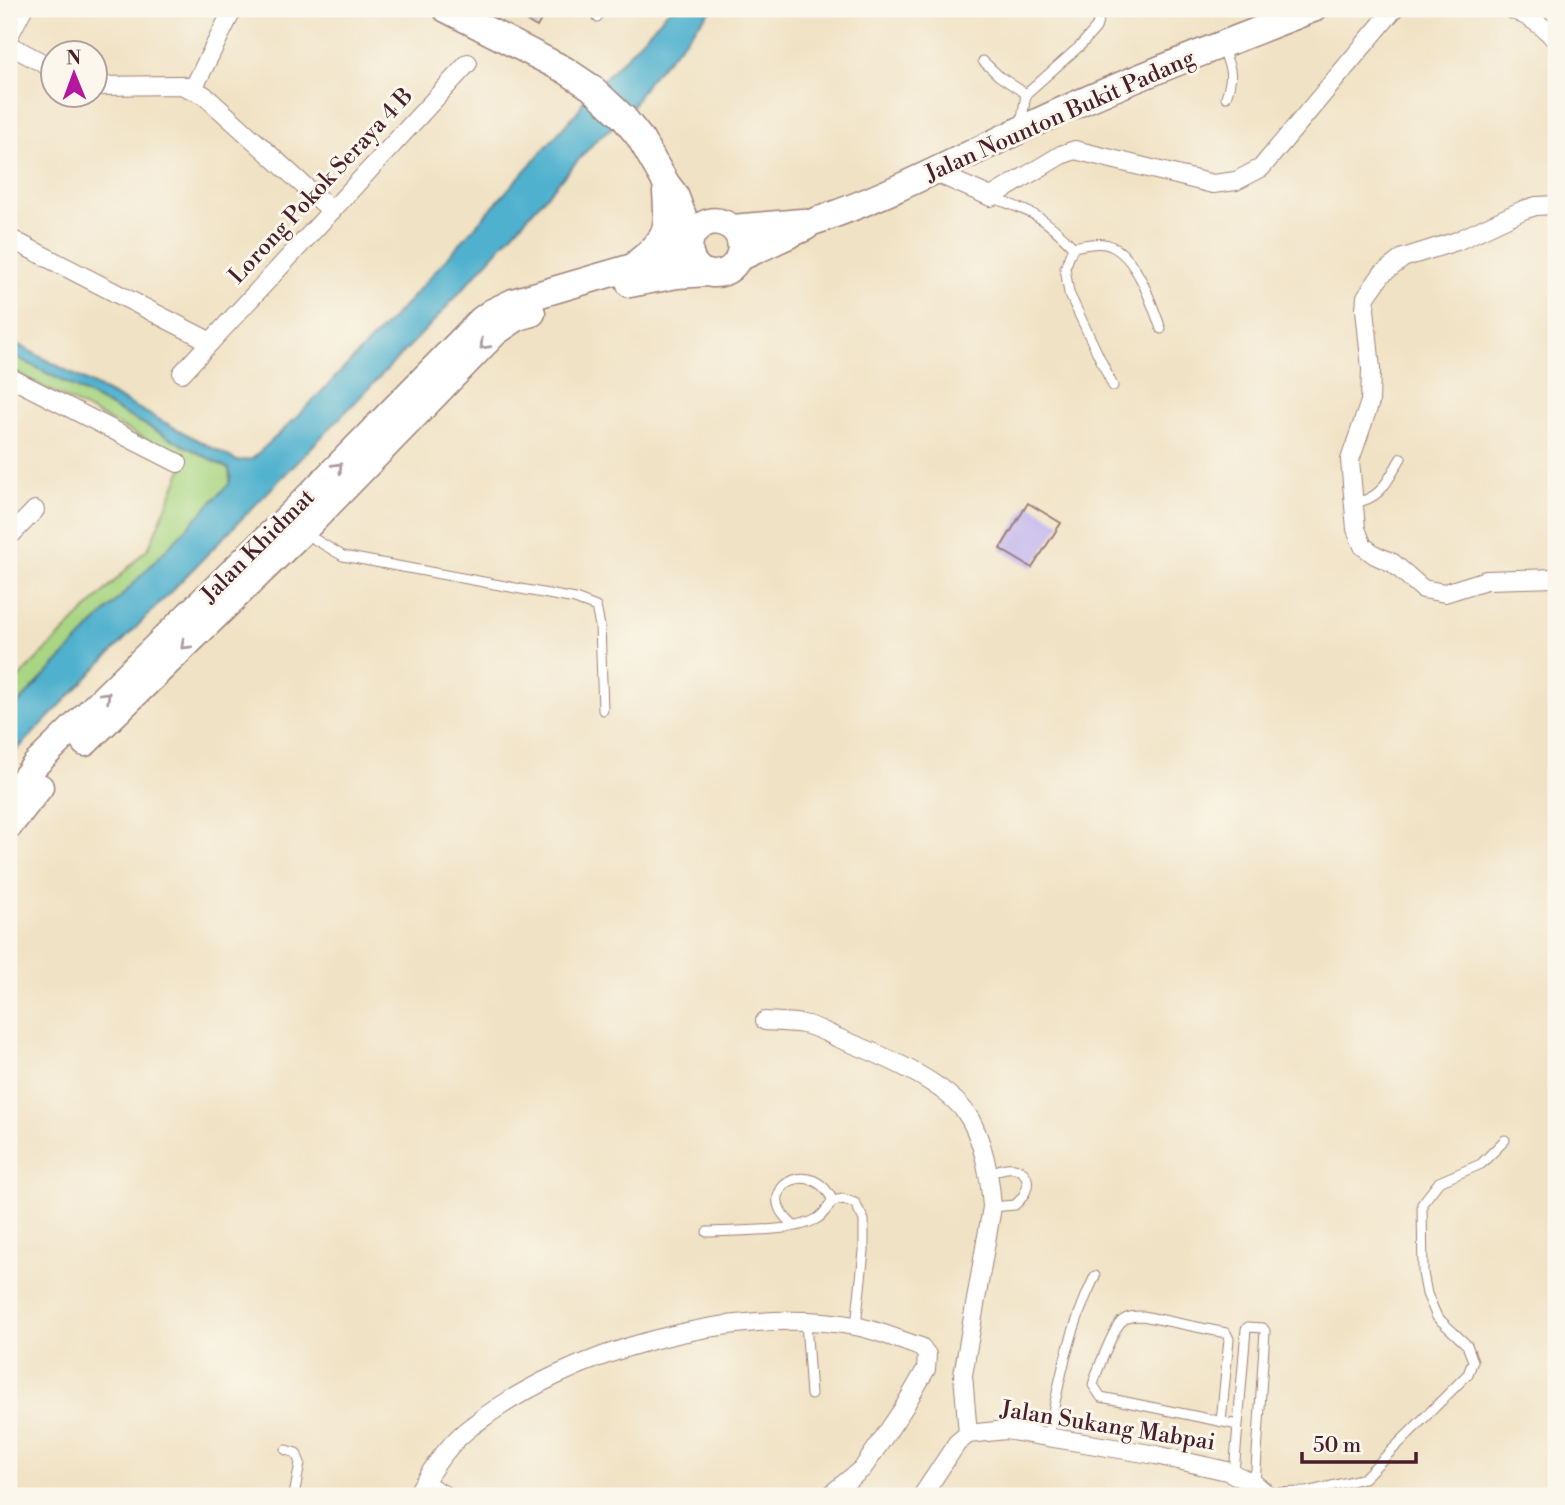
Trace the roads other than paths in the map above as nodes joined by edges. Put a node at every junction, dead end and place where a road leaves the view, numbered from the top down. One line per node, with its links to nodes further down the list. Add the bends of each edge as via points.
1 (23, 9): 8 (street)
2 (233, 9): 16 (street)
3 (446, 9): 21 (street, via 592,88 640,138)
4 (1102, 9): 17 (lane, via 1096,28 1081,45)
5 (1313, 9): 11 (street, Jalan Nounton Bukit Padang)
6 (1394, 9): 22 (street, via 1261,168 1236,181 1213,184 1075,150)
7 (1511, 9): 9 (street, via 1547,29)
8 (9, 36)
9 (1556, 41)
10 (9, 45): 12 (street)
11 (1221, 45): 18 (lane, via 1232,79); 19 (street, Jalan Nounton Bukit Padang)
12 (38, 61)
13 (983, 61): 17 (lane)
14 (468, 63): 24 (street, Lorong Pokok Seraya 4 B)
15 (108, 86): 16 (street, via 181,85)
16 (192, 89): 24 (street)
17 (1026, 94): 19 (lane)
18 (1226, 97)
19 (1021, 130): 20 (street, Jalan Nounton Bukit Padang)
20 (934, 172): 22 (street); 25 (street, Jalan Nounton Bukit Padang)
21 (670, 189): 26 (street); 27 (street); 31 (street, via 663,238)
22 (991, 197): 29 (lane, via 1038,215)
23 (1556, 205): 40 (street, via 1522,210 1457,241 1409,255 1382,274 1366,297 1370,402 1350,460)
24 (332, 211): 34 (street, Lorong Pokok Seraya 4 B)
25 (807, 224): 26 (street, Jalan Nounton Bukit Padang); 30 (street, Jalan Nounton Bukit Padang)
26 (725, 225): 27 (street, via 700,226); 30 (street, via 740,242)
27 (691, 237): 31 (street, Jalan Khidmat, via 660,259); 32 (street, via 691,258)
28 (9, 238): 34 (street)
29 (1073, 247): 33 (lane, via 1099,243 1120,252 1140,275); 37 (lane, via 1065,281)
30 (739, 258): 32 (street, via 727,271)
31 (625, 269): 46 (street, Jalan Khidmat, one-way to 31, via 35,765 292,514 481,320 513,302)
32 (708, 273): 42 (street, one-way to 42, via 644,280 510,321)
33 (1161, 329)
34 (211, 342): 35 (street, Lorong Pokok Seraya 4 B)
35 (182, 373)
36 (9, 377): 39 (street)
37 (1113, 386)
38 (1401, 458): 40 (lane, via 1369,501)
39 (178, 463)
40 (1353, 503): 44 (street, via 1363,546 1394,563 1423,589 1445,593 1486,580)
41 (35, 510): 43 (street)
42 (302, 532): 45 (lane, via 343,556 575,599 596,607); 47 (street, one-way to 47, via 47,779)
43 (9, 537)
44 (1556, 578)
45 (603, 710)
46 (9, 798)
47 (9, 826)
48 (765, 1021): 50 (street, via 805,1024 863,1047 951,1097 970,1118)
49 (1505, 1140): 66 (lane, via 1481,1164 1439,1182 1422,1204 1427,1294 1437,1317 1467,1345 1473,1361 1468,1374 1364,1478 1306,1492)
50 (988, 1175): 52 (street); 52 (lane, via 1012,1166 1021,1169 1028,1185 1016,1205)
51 (833, 1201): 53 (lane, via 821,1216); 53 (lane, via 819,1183 794,1178 779,1194 779,1205); 57 (lane, via 855,1203 864,1220)
52 (992, 1208): 61 (street, via 963,1375)
53 (794, 1226): 54 (lane)
54 (707, 1232)
55 (1095, 1276): 62 (lane, via 1076,1321)
56 (806, 1322): 57 (street); 58 (lane); 65 (street, via 717,1326 599,1356 553,1376 470,1427)
57 (856, 1326): 70 (street, via 921,1347 927,1355 926,1369 863,1468)
58 (811, 1395)
59 (1221, 1422): 59 (lane, via 1101,1397 1093,1385 1121,1323 1143,1316 1226,1333); 60 (lane)
60 (1238, 1425): 64 (lane); 66 (lane, via 1246,1329 1263,1328)
61 (968, 1434): 62 (street, Jalan Sukang Mabpai, via 1006,1430); 71 (street, Jalan Sukang Mabpai)
62 (1048, 1436): 64 (street, Jalan Sukang Mabpai)
63 (286, 1450): 67 (lane, via 296,1453 300,1463)
64 (1234, 1473): 66 (street, Jalan Sukang Mabpai)
65 (425, 1479): 68 (street); 69 (lane)
66 (1263, 1491)
67 (294, 1496)
68 (416, 1496)
69 (455, 1496)
70 (829, 1496)
71 (922, 1496)

